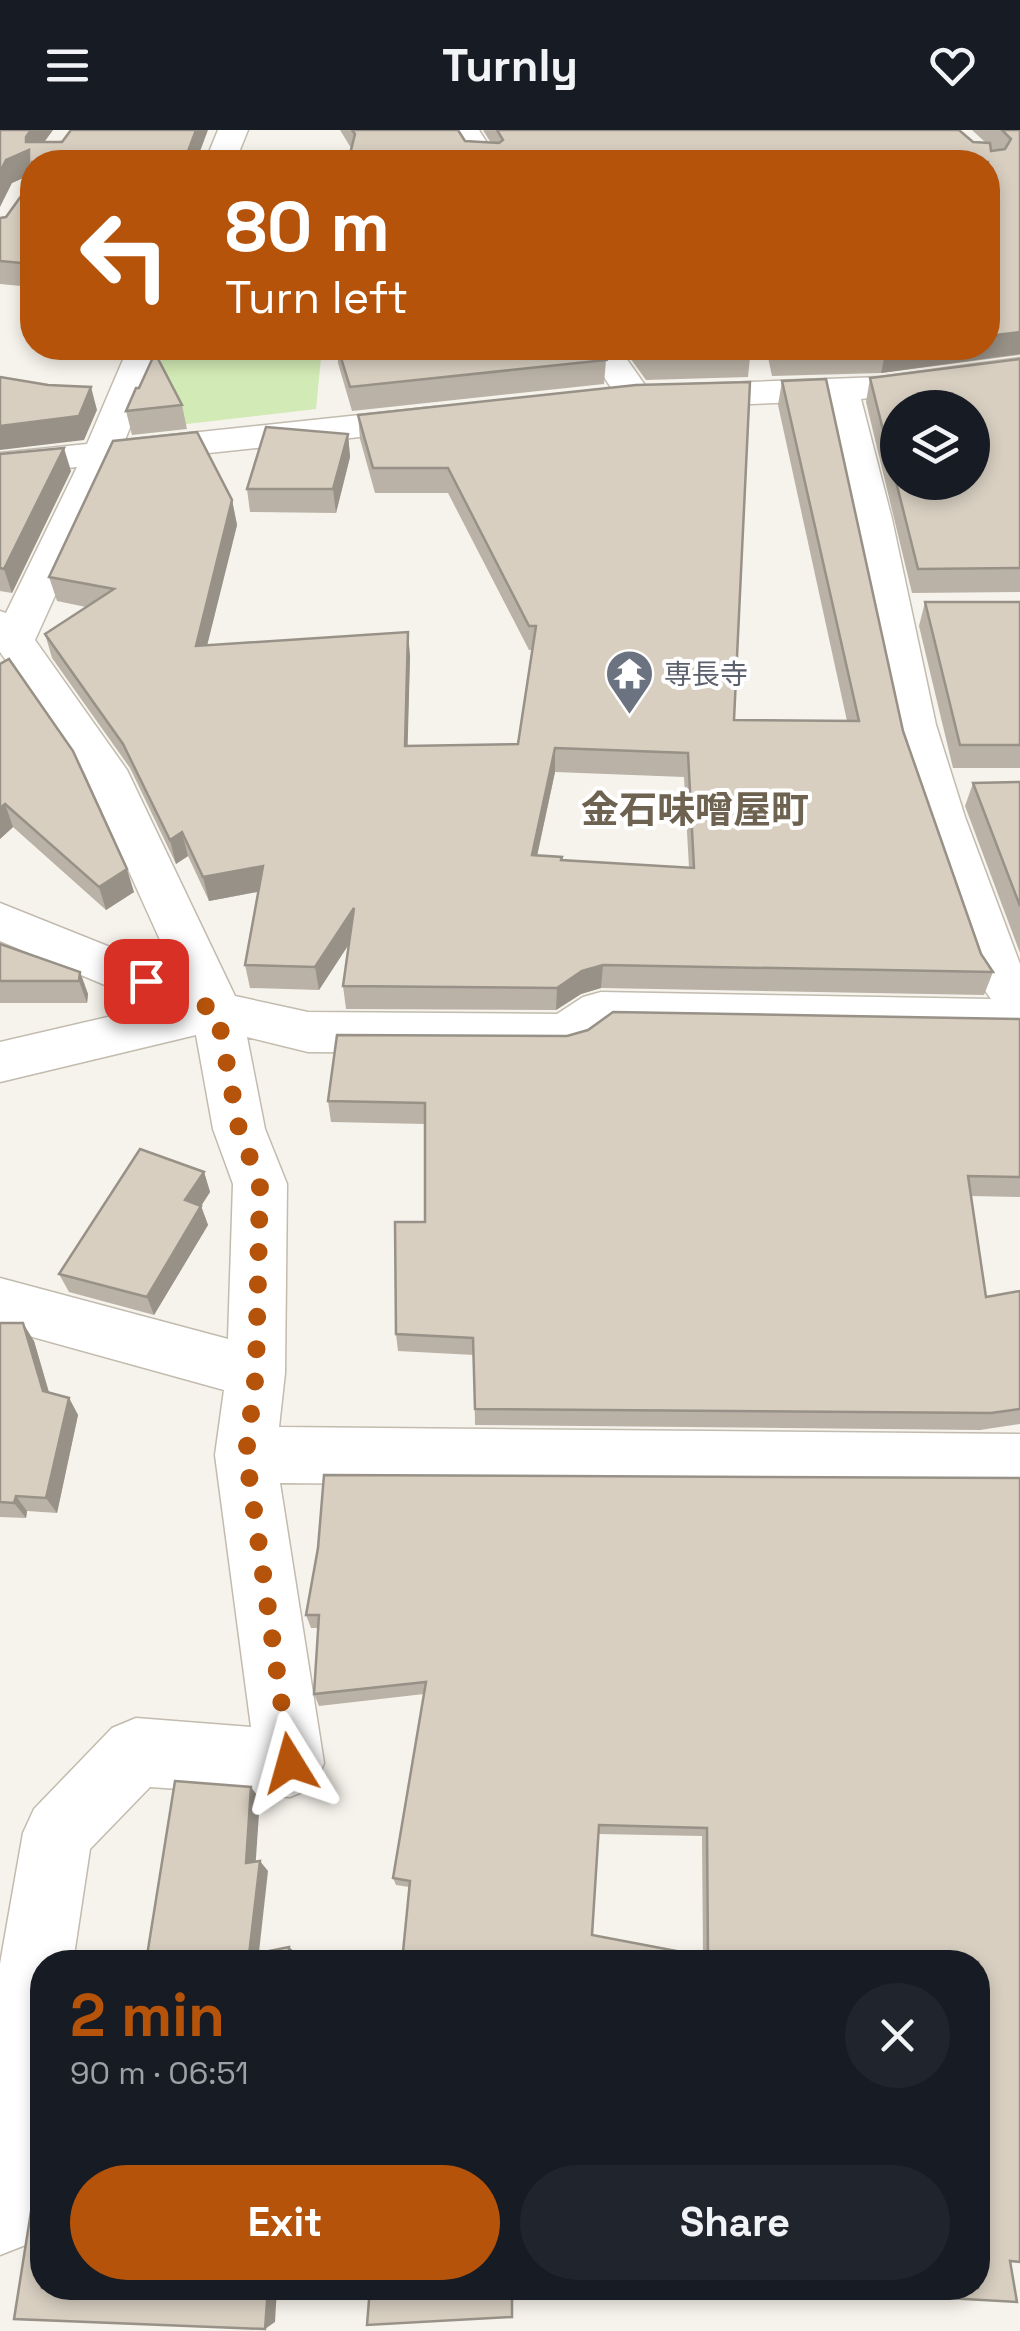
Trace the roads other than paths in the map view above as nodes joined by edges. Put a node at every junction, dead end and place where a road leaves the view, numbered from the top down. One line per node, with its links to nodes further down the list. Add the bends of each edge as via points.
1 (139, 360): 8 (street)
2 (610, 360): 5 (street)
3 (1020, 368): 4 (street)
4 (840, 388): 5 (street); 12 (street, via 909,610 914,725 950,787 1000,976)
5 (634, 395): 6 (street)
6 (595, 400)
7 (478, 413): 8 (street)
8 (103, 450): 9 (street); 10 (street)
9 (0, 464)
10 (7, 632): 13 (street, via 106,770)
11 (0, 921): 13 (street)
12 (1020, 999)
13 (217, 1011): 14 (street, via 308,1032 566,1034 601,1011); 15 (street); 17 (street, via 239,1129 260,1184)
14 (1020, 1019)
15 (0, 1062)
16 (0, 1303): 17 (street)
17 (256, 1373): 18 (street)
18 (246, 1454): 19 (street); 20 (street, via 290,1763 136,1752 58,1833)
19 (1020, 1462)
20 (38, 1950)
21 (30, 2001): 22 (street)
22 (0, 2216)

